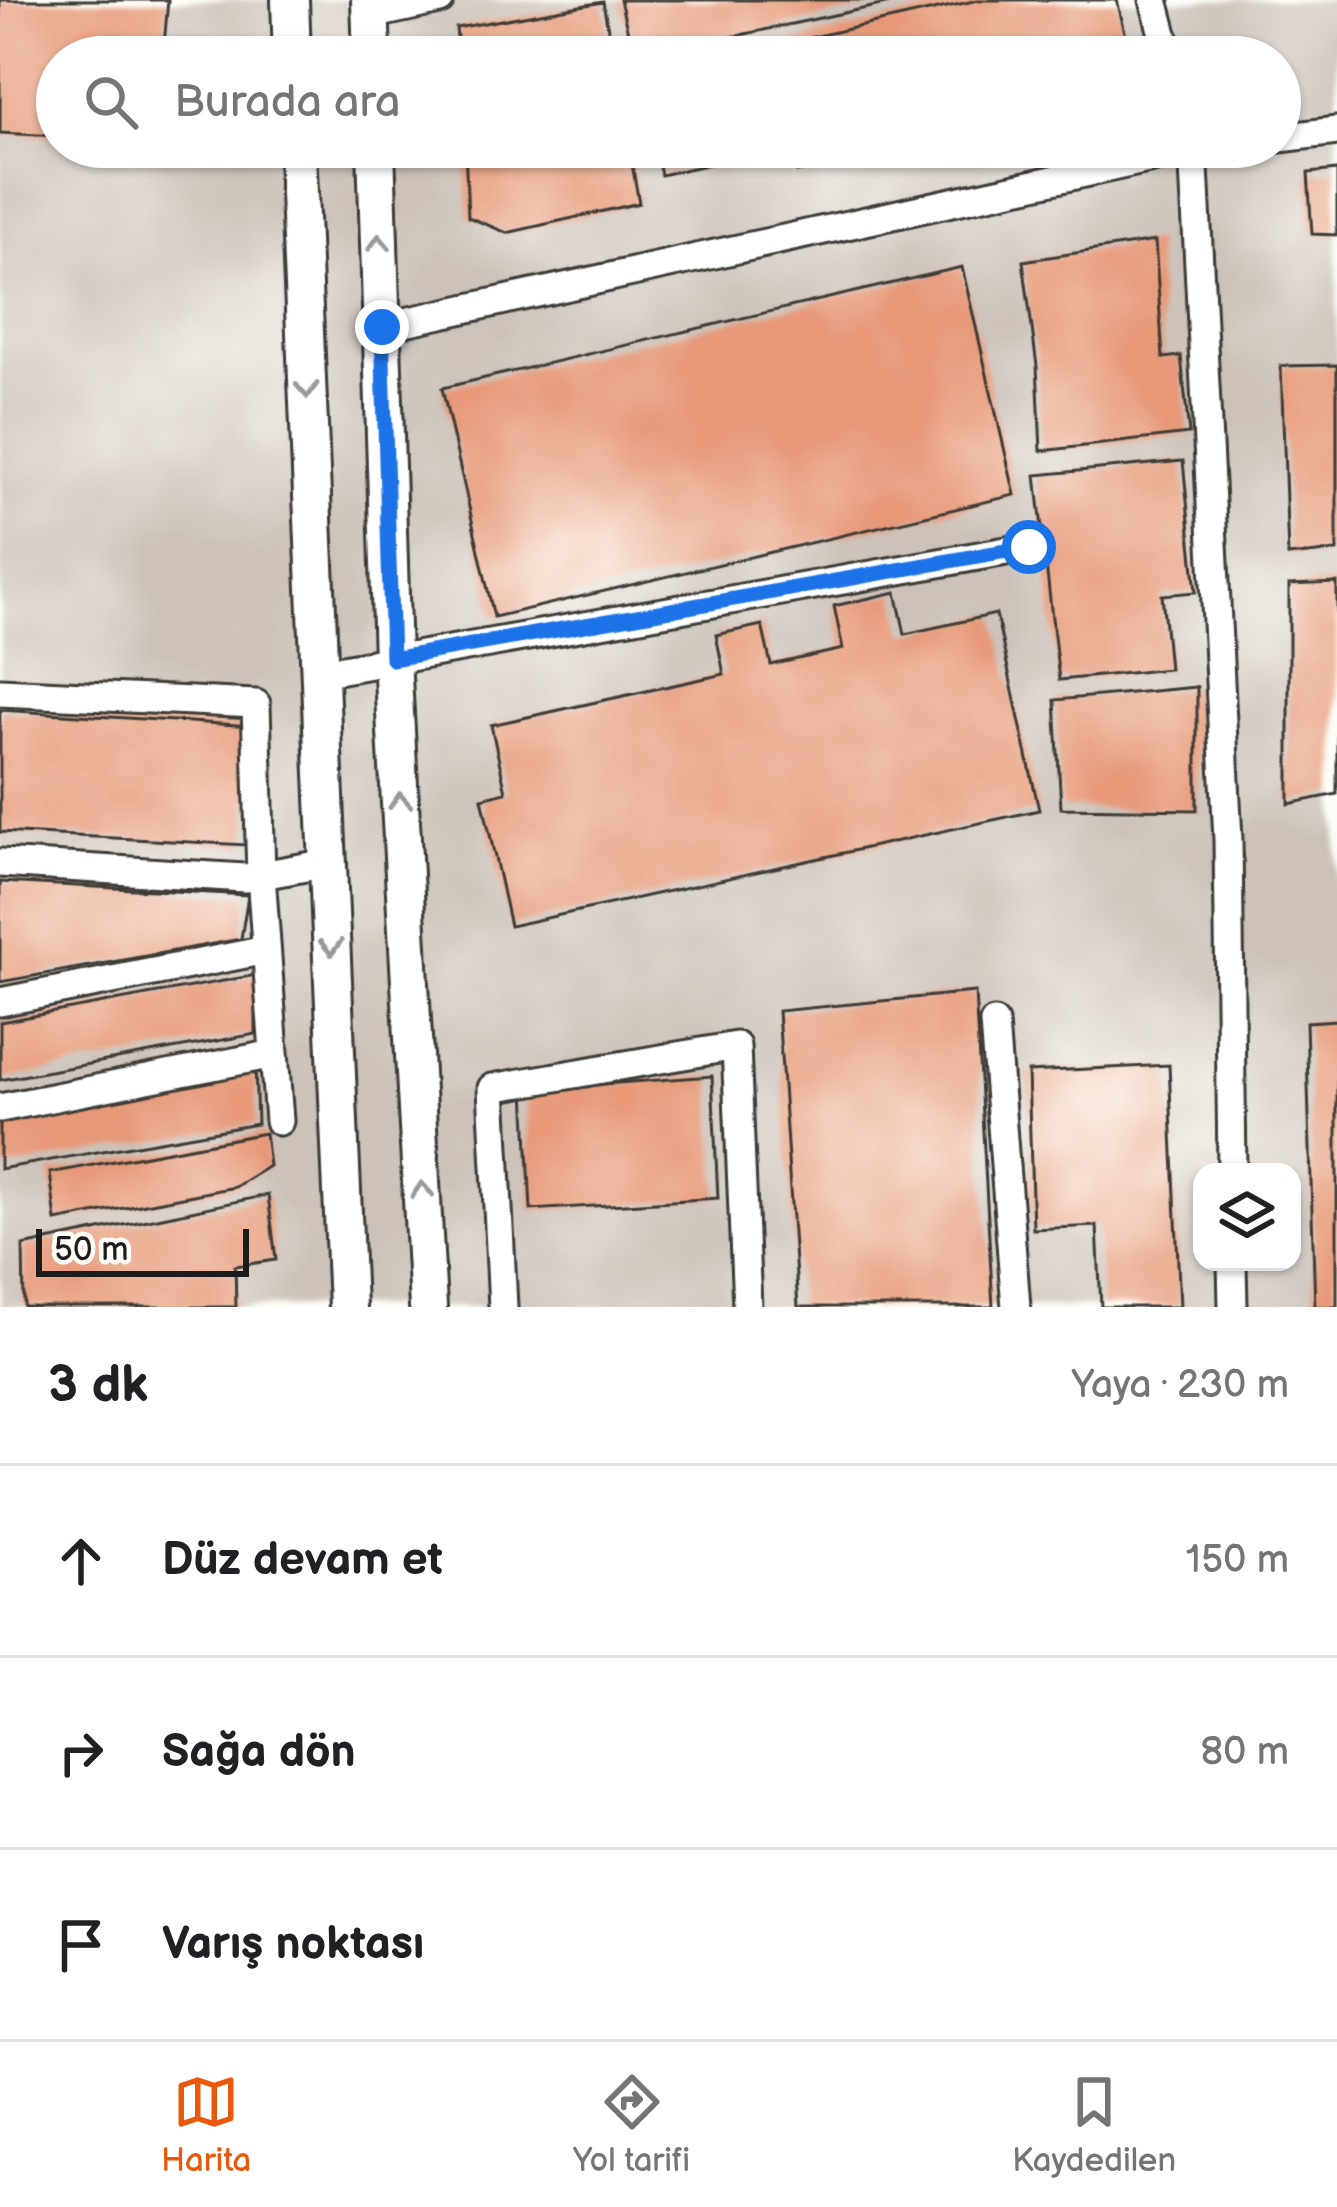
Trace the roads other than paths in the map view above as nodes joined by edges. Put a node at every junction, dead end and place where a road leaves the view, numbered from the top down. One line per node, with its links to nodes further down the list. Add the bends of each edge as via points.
1 (290, 0): 5 (main road)
2 (440, 0): 4 (street)
3 (1154, 0): 6 (street)
4 (371, 8)
5 (291, 36)
6 (1163, 36)
7 (1337, 131): 8 (street)
8 (1301, 135)
9 (297, 168): 16 (main road, one-way to 16)
10 (377, 168): 13 (main road, one-way to 10)
11 (1102, 168): 13 (street)
12 (1194, 168): 27 (street, via 1228,840)
13 (382, 327): 15 (main road)
14 (1029, 547): 15 (street)
15 (392, 659): 16 (street); 30 (main road, one-way to 15)
16 (320, 673): 19 (main road)
17 (0, 692): 20 (street, via 256,704)
18 (0, 863): 20 (street)
19 (328, 863): 20 (street); 29 (main road, one-way to 29)
20 (261, 875): 21 (street)
21 (266, 950): 22 (street); 24 (street)
22 (0, 1002)
23 (994, 1023): 33 (street)
24 (274, 1054): 25 (street); 26 (street)
25 (0, 1108)
26 (278, 1121)
27 (1232, 1163)
28 (1232, 1271): 34 (street)
29 (346, 1307)
30 (428, 1307)
31 (503, 1307): 32 (street, via 492,1088 736,1046)
32 (747, 1307)
33 (1016, 1307)
34 (1233, 1307)

